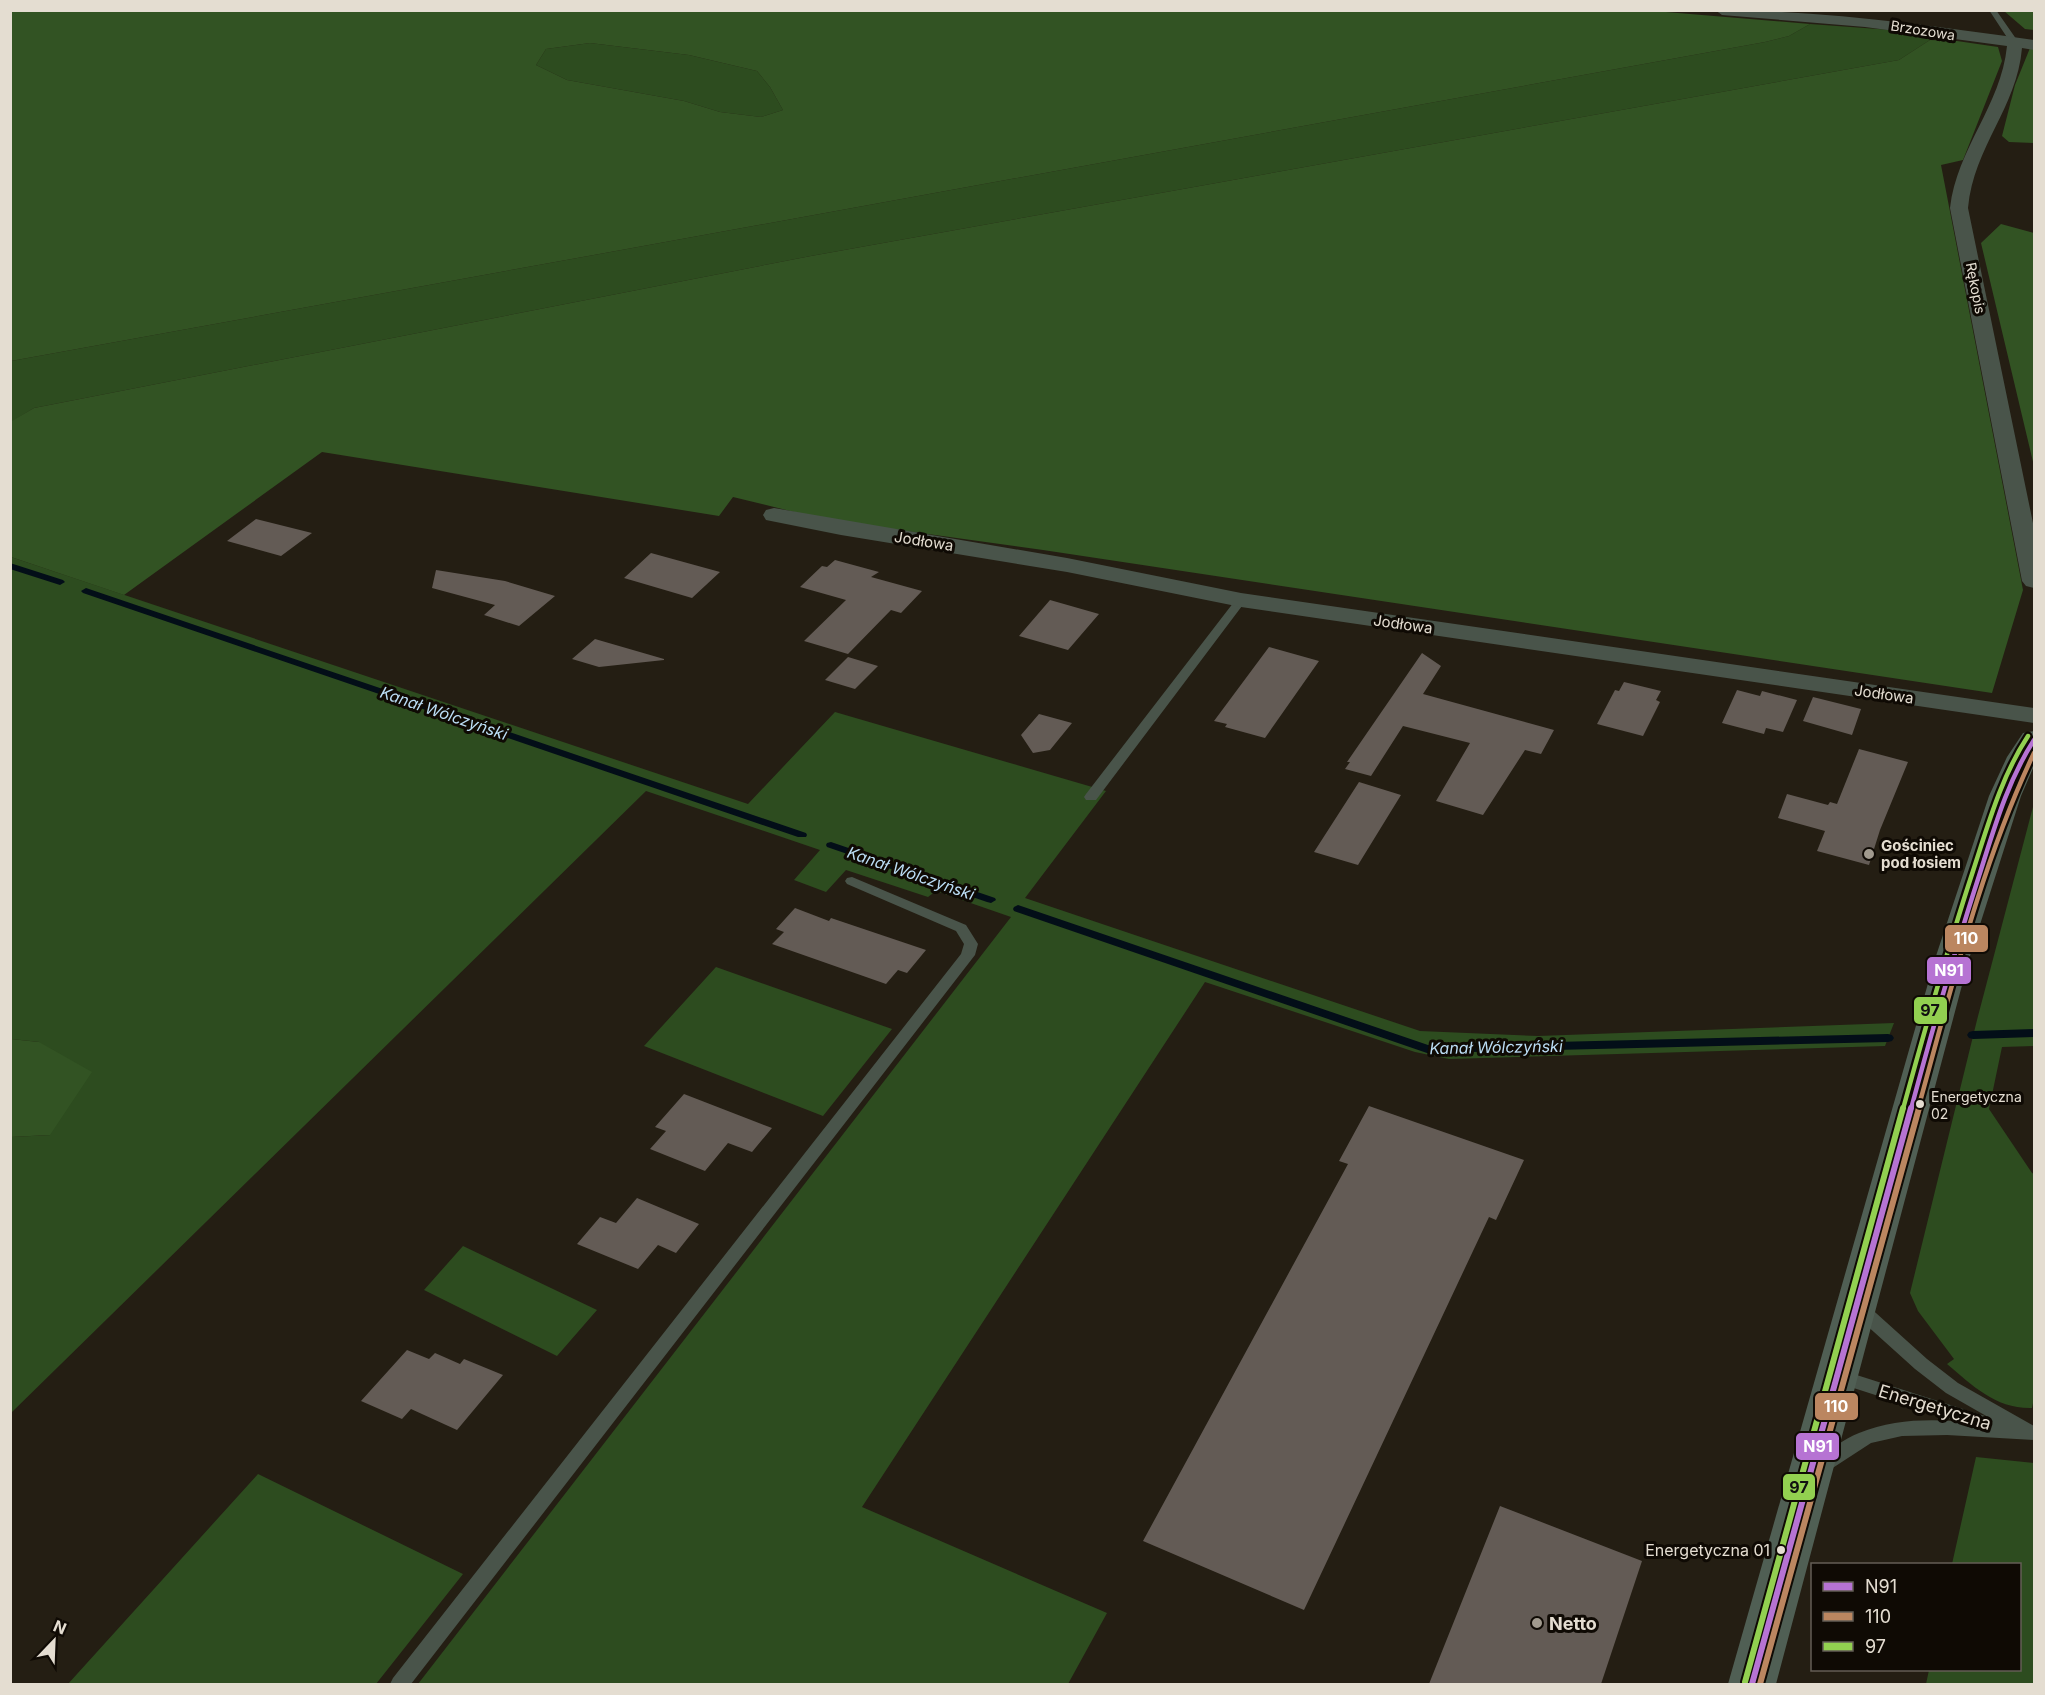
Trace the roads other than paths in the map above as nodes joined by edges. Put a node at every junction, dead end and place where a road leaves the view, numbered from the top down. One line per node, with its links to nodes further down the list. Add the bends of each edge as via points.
1 (1722, 10): 3 (street, Brzozowa, via 1865,22)
2 (1992, 10): 3 (lane)
3 (2015, 43): 4 (street, Brzozowa); 6 (street, Rękopis, via 2005,90 1961,181 1959,208)
4 (2034, 45)
5 (774, 515): 7 (street, Jodłowa, via 1067,565)
6 (2034, 581)
7 (1241, 600): 8 (street, Jodłowa); 10 (lane)
8 (2034, 716)
9 (2034, 741): 12 (main road, via 2022,757 2005,796 1952,959)
10 (1091, 796)
11 (852, 881): 16 (lane, via 961,928 971,944 968,955)
12 (1857, 1306): 13 (main road); 14 (lane, Energetyczna, via 1952,1388)
13 (1839, 1376): 14 (lane, Energetyczna, via 1978,1422); 15 (main road)
14 (2033, 1434): 15 (lane, Energetyczna, via 1925,1428 1891,1431 1867,1437)
15 (1810, 1475): 17 (main road)
16 (400, 1684)
17 (1752, 1684)

